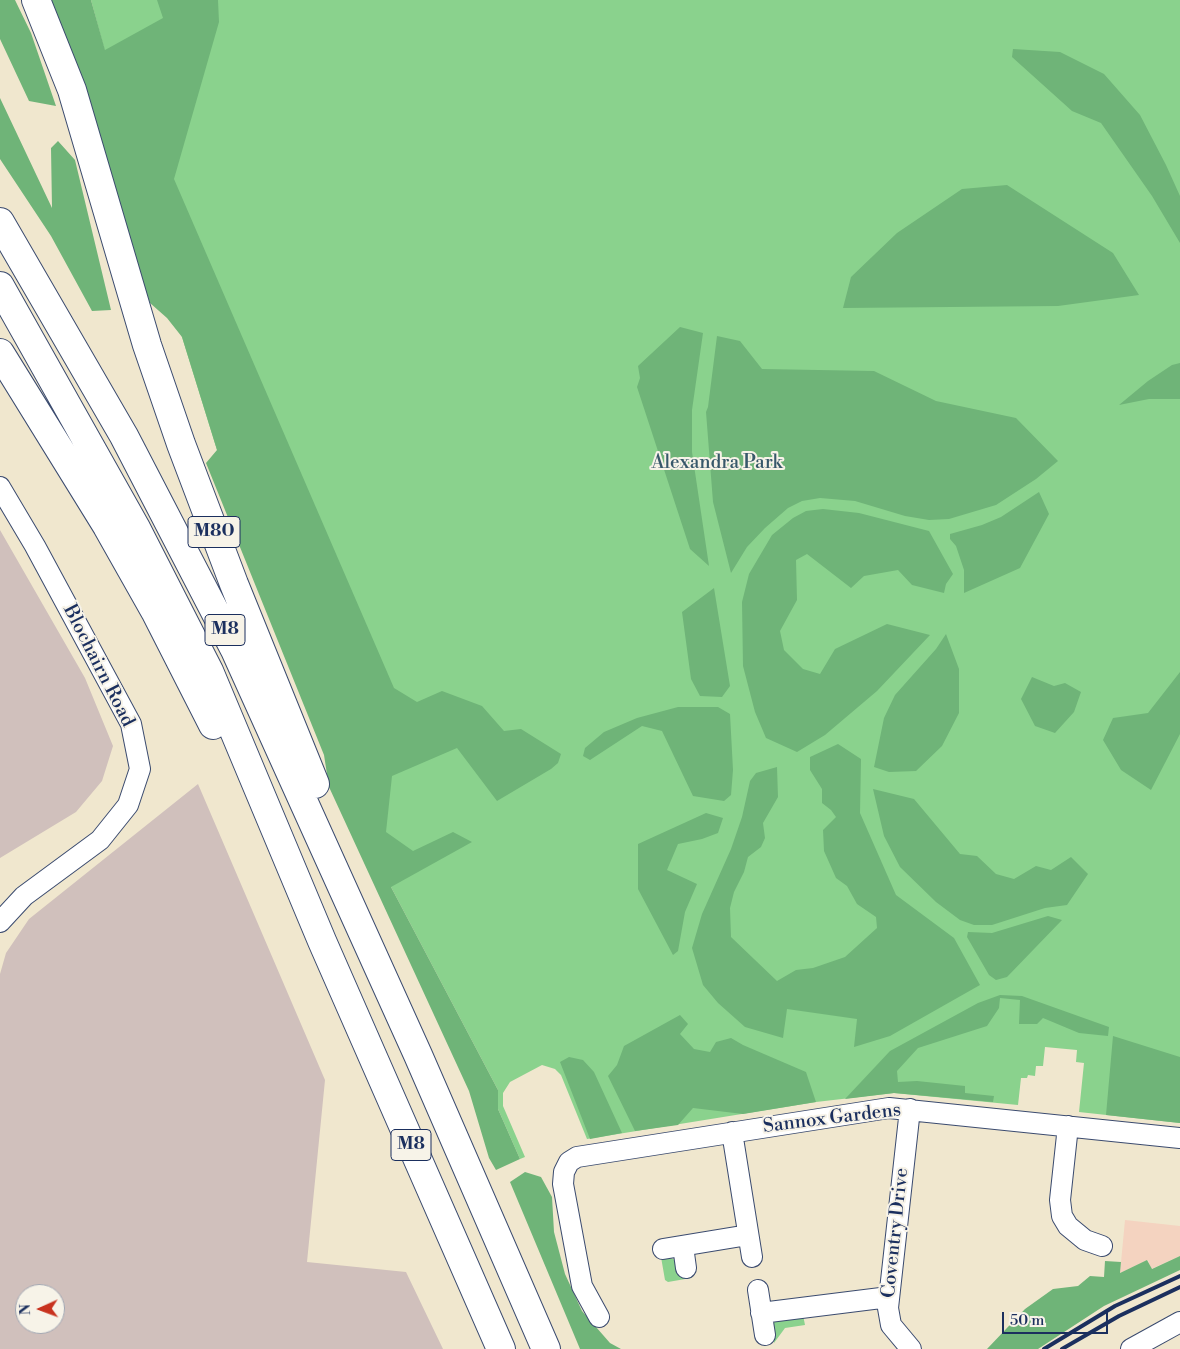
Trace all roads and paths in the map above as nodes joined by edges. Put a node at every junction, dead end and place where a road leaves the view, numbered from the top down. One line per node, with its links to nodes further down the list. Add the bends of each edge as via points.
1 (36, 0): 8 (highway, M80, via 72,90 147,345 181,444)
2 (0, 222): 8 (highway, M8, via 77,352 175,530 243,668)
3 (0, 286): 7 (highway, M8, via 136,528 209,671)
4 (0, 353): 7 (highway, via 107,526 155,611)
5 (0, 487): 6 (street, Blochairn Road, via 131,724 140,769 128,805 100,840 24,896)
6 (0, 922)
7 (322, 941): 23 (highway, M8)
8 (418, 1055): 24 (highway, M8)
9 (910, 1109): 10 (street, Sannox Gardens); 11 (street, Sannox Gardens, via 890,1108); 18 (street, Coventry Drive)
10 (1068, 1126): 12 (street, Sannox Gardens); 14 (street, via 1060,1200 1062,1216 1068,1226 1085,1240)
11 (732, 1132): 13 (street); 20 (street, Sannox Gardens, via 578,1157 569,1162 563,1184 582,1286)
12 (1180, 1138)
13 (748, 1235): 15 (street); 16 (street, via 673,1247)
14 (1102, 1246)
15 (752, 1257)
16 (686, 1268)
17 (758, 1290): 19 (street)
18 (889, 1297): 19 (street); 25 (street, Coventry Drive, via 891,1325)
19 (761, 1313): 22 (street)
20 (600, 1317)
21 (1180, 1322): 26 (street)
22 (765, 1335)
23 (501, 1349)
24 (546, 1349)
25 (911, 1349)
26 (1131, 1349)

